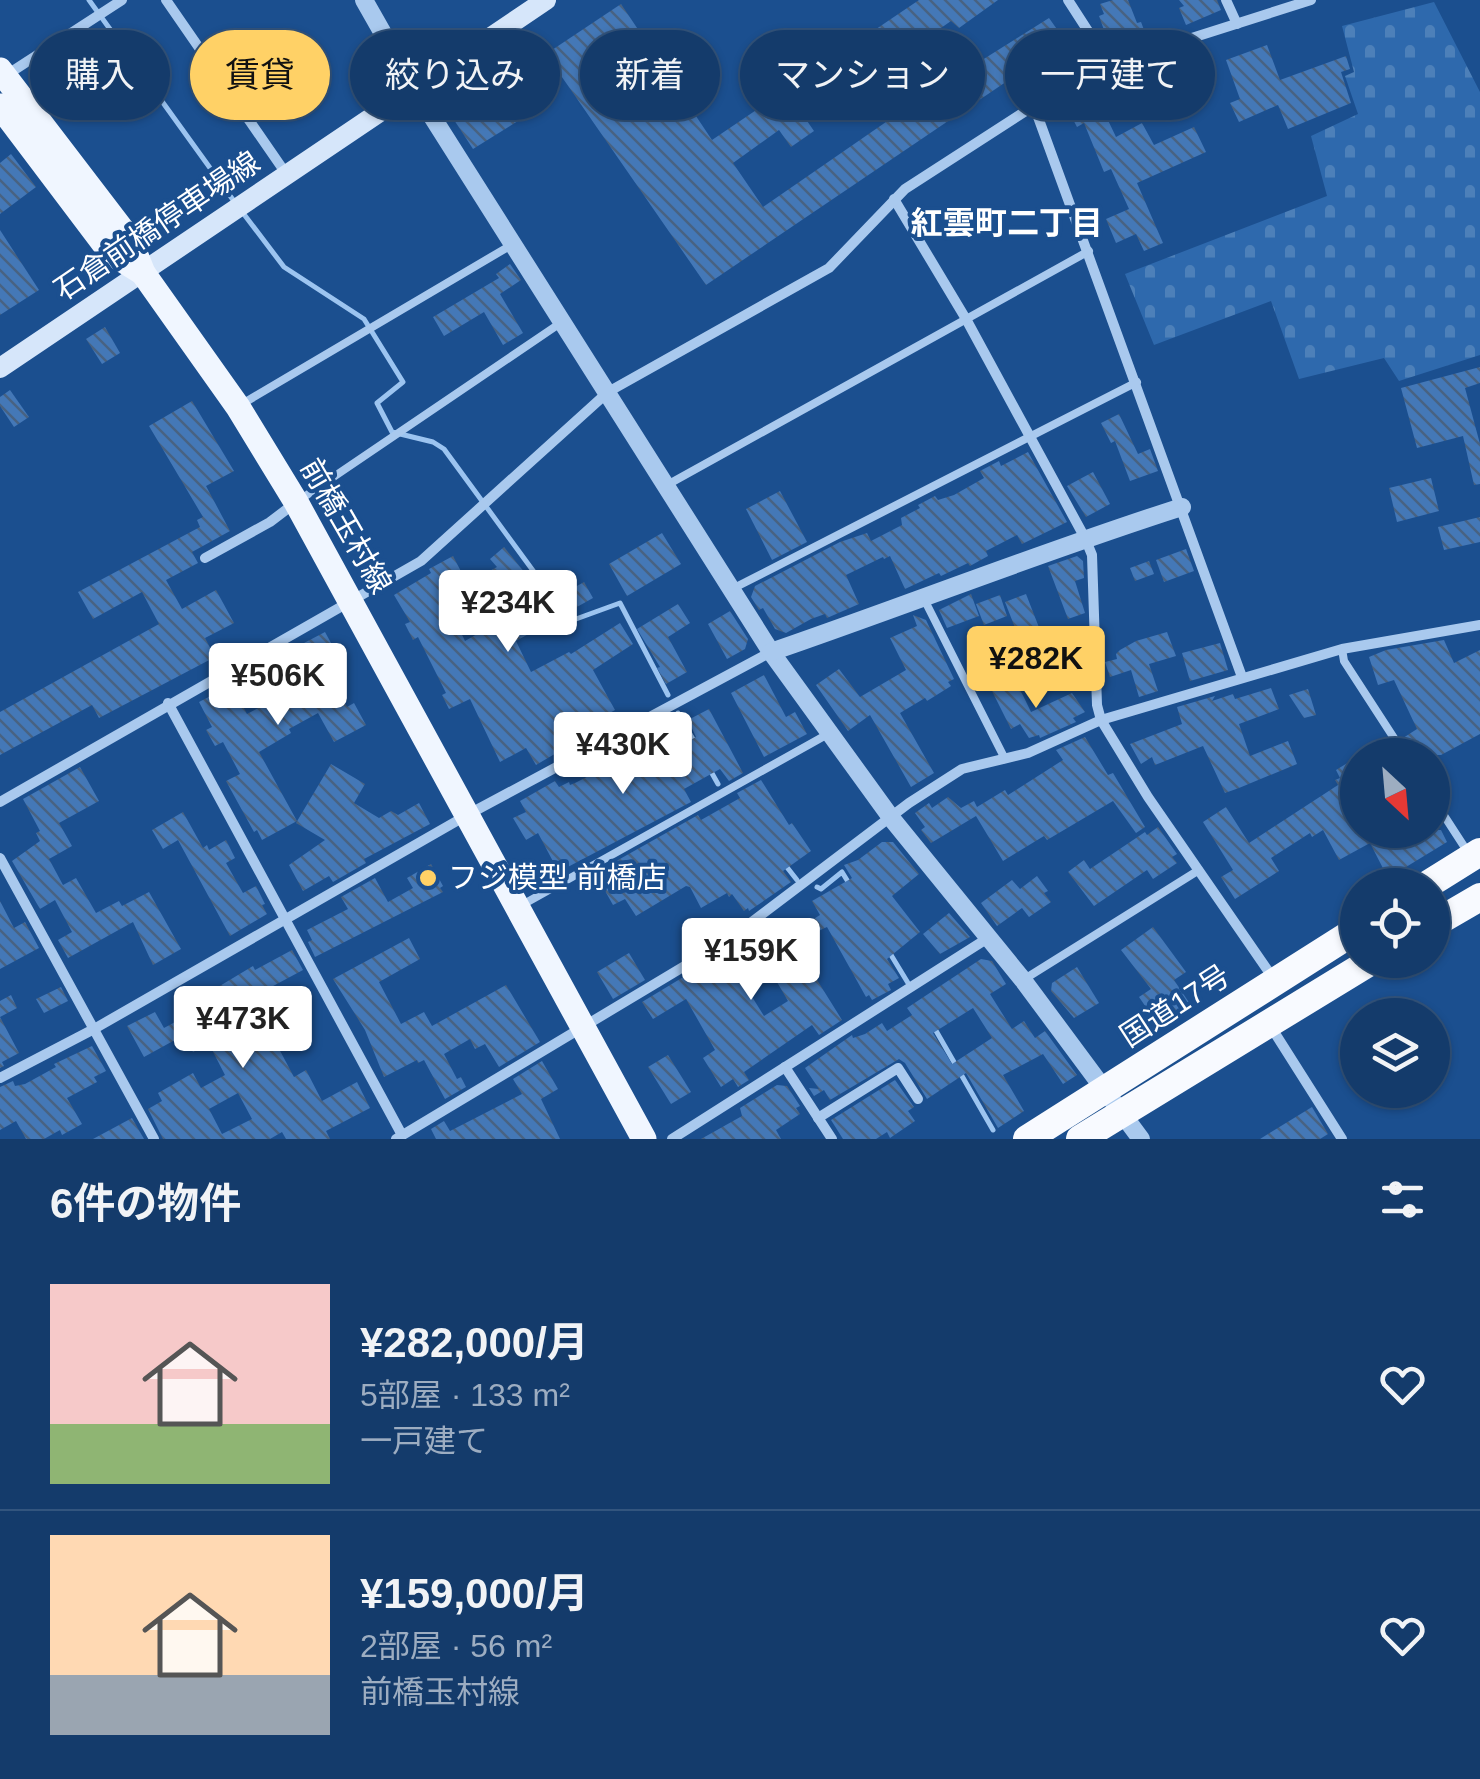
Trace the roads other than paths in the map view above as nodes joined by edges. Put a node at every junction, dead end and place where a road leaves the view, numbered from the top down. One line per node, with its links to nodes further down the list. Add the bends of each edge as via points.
1 (122, 0): 13 (street)
2 (166, 0): 19 (street)
3 (364, 0): 9 (street)
4 (546, 0): 10 (main road, 石倉前橋停車場線)
5 (1068, 0): 11 (street)
6 (1226, 0): 8 (street)
7 (1311, 0): 8 (street)
8 (1237, 24): 12 (street)
9 (381, 30)
10 (501, 30)
11 (1087, 30)
12 (1215, 31)
13 (2, 75): 23 (main road, 前橋玉村線, via 130,240)
14 (0, 106): 23 (main road, 前橋玉村線, via 111,253)
15 (366, 120): 19 (main road, 石倉前橋停車場線)
16 (434, 120): 21 (street)
17 (1013, 120): 20 (street)
18 (1039, 120): 22 (street)
19 (286, 174): 23 (main road, 石倉前橋停車場線)
20 (894, 199): 24 (street); 28 (street, via 829,268)
21 (513, 244): 25 (street); 29 (lane)
22 (1089, 251): 24 (lane); 27 (street)
23 (143, 273): 26 (main road, 石倉前橋停車場線); 29 (main road, 前橋玉村線)
24 (966, 319): 30 (street); 31 (lane)
25 (562, 322): 28 (street); 32 (lane)
26 (1, 365)
27 (1137, 382): 30 (lane); 33 (street)
28 (608, 392): 31 (street); 38 (street, via 421,561)
29 (238, 406): 32 (main road, 前橋玉村線)
30 (1030, 436): 34 (street); 36 (lane)
31 (667, 486): 36 (street)
32 (296, 502): 35 (street); 38 (main road, 前橋玉村線)
33 (1182, 506): 34 (street); 42 (street)
34 (1086, 538): 37 (street); 44 (street)
35 (205, 558)
36 (732, 589): 41 (street)
37 (924, 599): 41 (street); 47 (lane)
38 (351, 600): 43 (street); 49 (main road, 前橋玉村線)
39 (1480, 625): 40 (street)
40 (1342, 648): 42 (street); 46 (lane)
41 (771, 652): 45 (street); 49 (street)
42 (1242, 677): 44 (street)
43 (168, 703): 48 (street); 59 (street)
44 (1101, 720): 47 (street); 54 (street)
45 (830, 733): 50 (street); 57 (lane)
46 (1394, 738)
47 (1005, 758): 50 (street, via 962,769)
48 (0, 802)
49 (468, 814): 57 (main road, 前橋玉村線); 59 (street)
50 (892, 820): 60 (street); 66 (street, via 728,940)
51 (1450, 821): 52 (lane)
52 (1476, 855): 55 (highway)
53 (0, 858): 67 (street)
54 (1198, 870): 63 (lane); 64 (street)
55 (1450, 871)
56 (1480, 897): 58 (highway)
57 (518, 907): 66 (main road, 前橋玉村線)
58 (1450, 914)
59 (284, 920): 67 (street); 74 (street)
60 (988, 938): 63 (street); 68 (street)
61 (1340, 940): 64 (highway, 国道17号)
62 (1342, 978): 65 (highway, 国道17号)
63 (1024, 980): 70 (street)
64 (1275, 981): 70 (highway, 国道17号)
65 (1269, 1021): 72 (highway, 国道17号); 82 (street)
66 (584, 1028): 74 (street); 76 (main road, 前橋玉村線)
67 (94, 1029): 69 (street); 75 (street)
68 (785, 1068): 73 (street); 77 (street)
69 (0, 1078)
70 (1106, 1088): 72 (street); 79 (highway, 国道17号)
71 (918, 1100): 73 (street, via 898,1068)
72 (1122, 1112): 80 (highway, 国道17号); 81 (street)
73 (818, 1118): 78 (street)
74 (399, 1137)
75 (154, 1139)
76 (644, 1139)
77 (672, 1139)
78 (832, 1139)
79 (1027, 1139)
80 (1080, 1139)
81 (1141, 1139)
82 (1342, 1139)

